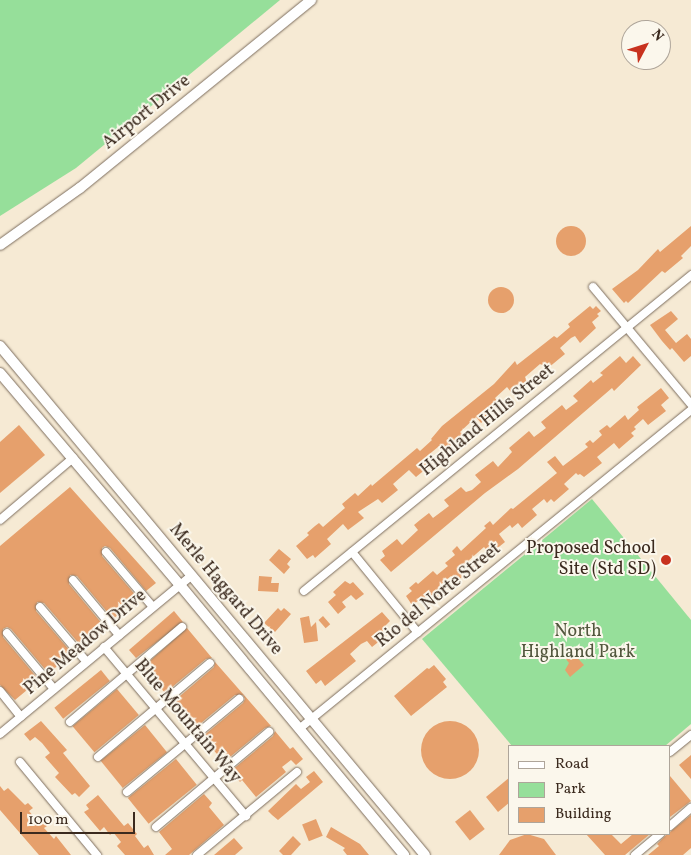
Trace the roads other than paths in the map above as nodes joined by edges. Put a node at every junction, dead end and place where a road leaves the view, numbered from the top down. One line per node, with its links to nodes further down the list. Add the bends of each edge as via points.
1 (311, 0): 2 (main road, Airport Drive, via 80,188)
2 (0, 245)
3 (691, 275): 5 (street, Highland Hills Street)
4 (593, 287): 5 (street)
5 (627, 327): 8 (street); 13 (street, Highland Hills Street)
6 (0, 346): 14 (main road, Merle Haggard Drive)
7 (0, 374): 10 (main road, Merle Haggard Drive)
8 (691, 404)
9 (691, 410): 22 (street, Rio del Norte Street)
10 (73, 458): 11 (street); 16 (main road, Merle Haggard Drive)
11 (0, 519)
12 (106, 552): 19 (street)
13 (352, 552): 17 (street, Highland Hills Street); 22 (street)
14 (191, 576): 16 (street, Pine Meadow Drive); 33 (main road, Merle Haggard Drive)
15 (73, 580): 23 (street)
16 (180, 585): 19 (street, Pine Meadow Drive); 35 (main road, Merle Haggard Drive)
17 (304, 591)
18 (40, 607): 25 (street)
19 (153, 607): 23 (street, Pine Meadow Drive)
20 (182, 628): 27 (street)
21 (7, 633): 28 (street)
22 (418, 633): 33 (street, Rio del Norte Street)
23 (119, 635): 24 (street, Pine Meadow Drive)
24 (104, 647): 25 (street, Pine Meadow Drive); 27 (street, Blue Mountain Way)
25 (86, 662): 28 (street, Pine Meadow Drive)
26 (210, 663): 31 (street)
27 (127, 674): 31 (street, Blue Mountain Way); 34 (street)
28 (54, 689): 32 (street, Pine Meadow Drive)
29 (0, 691): 32 (street)
30 (239, 699): 39 (street)
31 (156, 708): 39 (street, Blue Mountain Way); 41 (street)
32 (21, 717): 37 (street, Pine Meadow Drive)
33 (312, 719): 35 (street, Rio del Norte Street); 54 (main road, Merle Haggard Drive)
34 (70, 722)
35 (299, 729): 53 (main road, Merle Haggard Drive)
36 (269, 732): 44 (street)
37 (0, 734)
38 (691, 735): 40 (street)
39 (185, 743): 44 (street, Blue Mountain Way); 45 (street)
40 (671, 751)
41 (98, 757)
42 (20, 762): 51 (street)
43 (297, 772): 47 (street)
44 (214, 778): 47 (street, Blue Mountain Way); 49 (street)
45 (127, 792)
46 (691, 808): 48 (street)
47 (246, 816): 52 (street)
48 (671, 825)
49 (156, 827)
50 (659, 835): 55 (street)
51 (97, 855)
52 (197, 855)
53 (404, 855)
54 (425, 855)
55 (635, 855)

